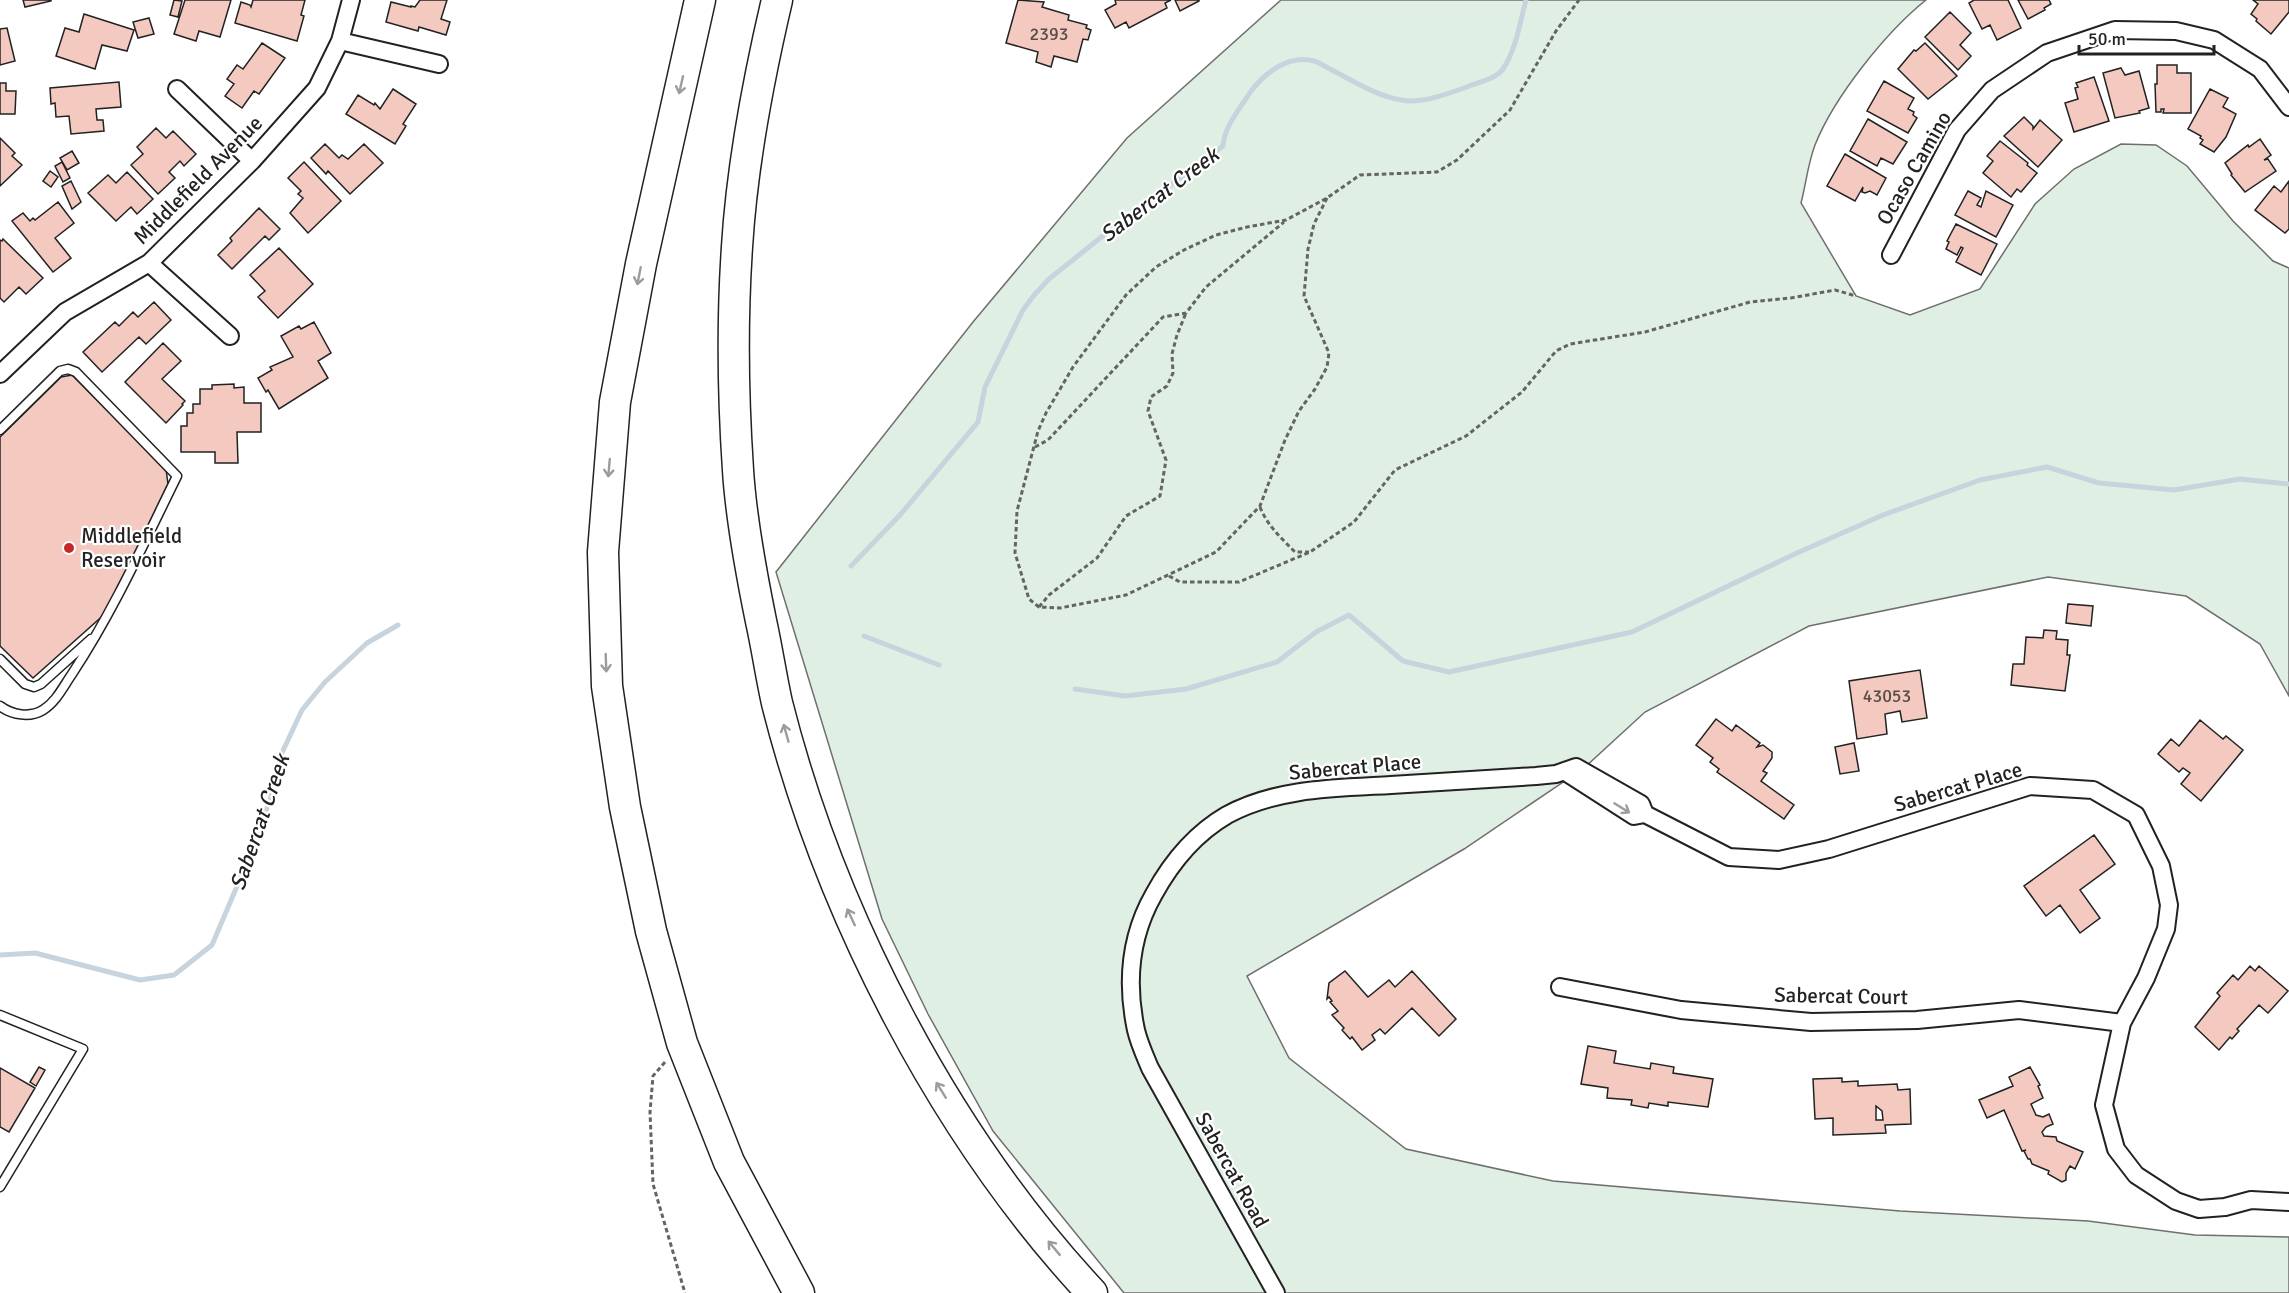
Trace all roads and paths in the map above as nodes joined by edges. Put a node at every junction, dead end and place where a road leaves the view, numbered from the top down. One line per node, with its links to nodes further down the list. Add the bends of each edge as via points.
1 (351, 0): 5 (street, Middlefield Avenue)
2 (777, 0): 36 (highway, one-way to 2, via 1025,1214 924,1063 845,903 808,807 777,702 738,473 734,357 737,245 751,131)
3 (1579, 0): 10 (path, via 1556,31 1510,110 1457,160 1437,172 1360,175)
4 (697, 9): 30 (highway, one-way to 30, via 615,402 603,552 607,686 625,807 651,931)
5 (339, 41): 6 (street); 9 (street, Middlefield Avenue, via 317,88)
6 (439, 64)
7 (177, 89): 9 (street)
8 (2289, 107): 12 (street, Ocaso Camino, via 2260,69 2214,40 2176,31 2115,30 2047,53 1992,90 1957,130)
9 (252, 161): 13 (street, Middlefield Avenue)
10 (1327, 198): 11 (path); 20 (path, via 1310,241 1304,296 1329,353 1327,367 1285,440)
11 (1286, 220): 15 (path, via 1206,287); 19 (path, via 1216,235 1156,267 1126,295 1073,367 1046,413)
12 (1891, 255)
13 (149, 263): 16 (street); 17 (street, Middlefield Avenue, via 65,312)
14 (1856, 296): 21 (path, via 1834,290 1750,302 1645,332 1570,344 1556,351 1522,392 1466,436 1395,470 1354,522)
15 (1186, 312): 19 (path, via 1162,317 1048,440); 23 (path, via 1172,354 1173,373 1167,386 1151,398 1148,411 1166,460 1160,496 1126,516 1097,558)
16 (230, 336)
17 (0, 374)
18 (0, 430): 24 (lane, via 60,371 68,369 76,372 177,476)
19 (1034, 448): 23 (path, via 1017,511 1015,553 1029,599)
20 (1260, 506): 21 (path, via 1264,518 1295,552); 22 (path, via 1216,552)
21 (1310, 552): 22 (path, via 1239,582 1180,582)
22 (1169, 576): 23 (path, via 1126,595 1060,608)
23 (1039, 607)
24 (98, 633): 25 (lane, via 34,687 25,684); 26 (lane, via 52,703 42,711 11,713)
25 (0, 659)
26 (0, 706)
27 (1560, 987): 29 (street, Sabercat Court, via 1681,1010 1811,1022 1917,1020 2019,1010)
28 (0, 1015): 32 (lane, via 83,1048)
29 (2122, 1023): 31 (street, Sabercat Place, via 2166,928 2169,905 2161,866 2136,815 2093,790 2030,786 1829,849 1779,860 1728,857 1645,814 1634,816 1570,769 1536,776 1319,789 1271,798 1227,815 1193,841 1164,875 1144,912 1132,955 1130,993 1136,1032); 33 (street, Sabercat Place, via 2104,1105 2116,1149 2136,1175 2176,1201 2199,1209 2251,1200)
30 (682, 1043): 34 (path, via 653,1076 650,1112 653,1184); 35 (highway, via 729,1162)
31 (1150, 1068): 37 (street, Sabercat Road)
32 (0, 1187)
33 (2289, 1202)
34 (685, 1293)
35 (799, 1293)
36 (1092, 1293)
37 (1276, 1293)

